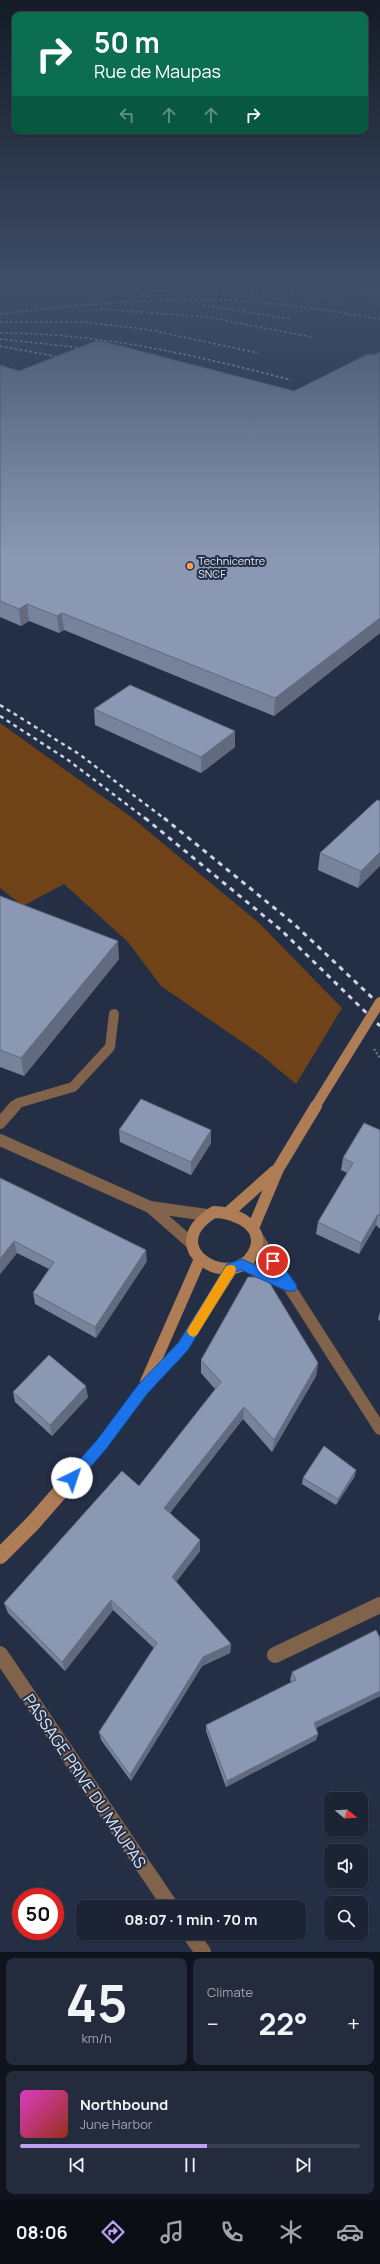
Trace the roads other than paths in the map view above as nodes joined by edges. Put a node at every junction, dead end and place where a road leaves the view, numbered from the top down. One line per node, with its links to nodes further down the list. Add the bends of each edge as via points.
1 (380, 1002): 5 (main road, bridge)
2 (114, 1014): 3 (street, via 110,1047 73,1087 18,1103)
3 (0, 1123)
4 (0, 1140): 6 (street)
5 (278, 1169): 7 (main road); 9 (main road)
6 (150, 1207): 8 (street); 10 (street)
7 (229, 1212): 8 (main road, via 214,1212); 9 (main road, via 247,1221)
8 (207, 1215): 10 (main road, via 194,1227)
9 (254, 1232): 12 (main road, via 254,1252); 13 (street)
10 (191, 1243): 11 (main road)
11 (200, 1259): 12 (main road, via 214,1268); 14 (main road)
12 (237, 1266): 13 (street); 14 (main road, via 183,1346)
13 (291, 1287): 15 (street)
14 (142, 1390): 16 (main road, via 102,1444 33,1523)
15 (380, 1429)
16 (0, 1556)
17 (380, 1605): 19 (street)
18 (0, 1654): 20 (street, PASSAGE PRIVE DU MAUPAS)
19 (275, 1655)
20 (166, 1900)
21 (194, 1940): 22 (street)
22 (203, 1952)

